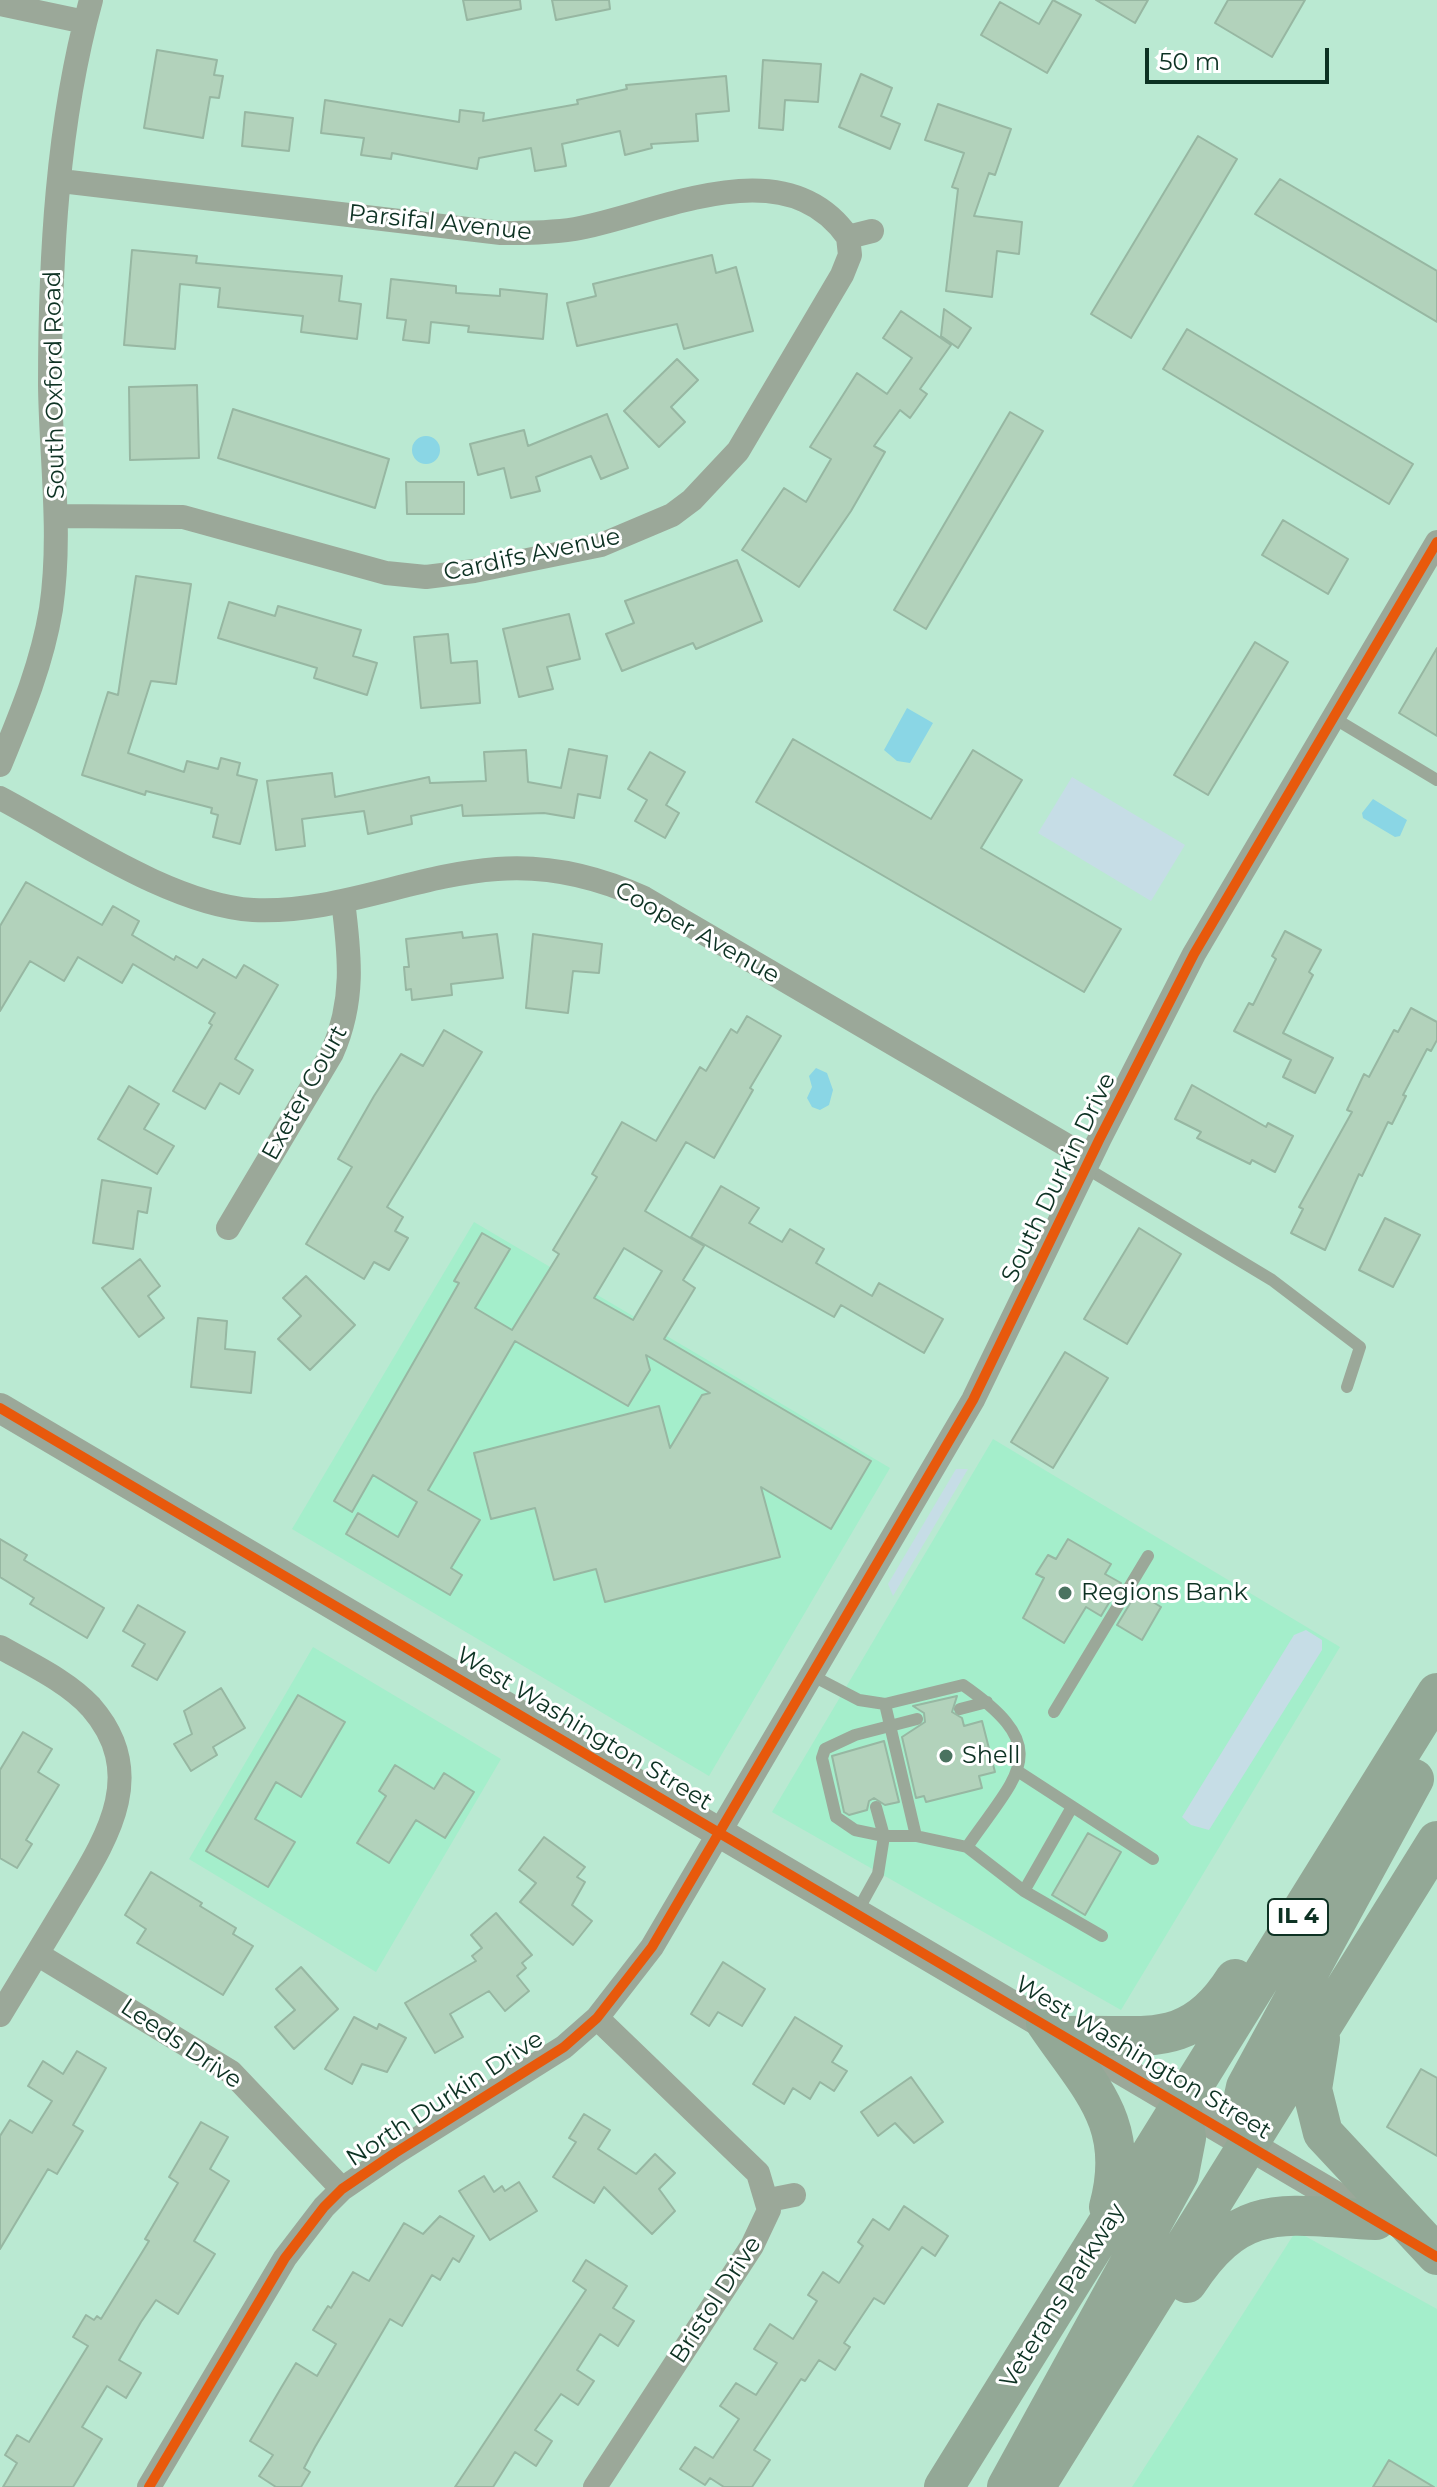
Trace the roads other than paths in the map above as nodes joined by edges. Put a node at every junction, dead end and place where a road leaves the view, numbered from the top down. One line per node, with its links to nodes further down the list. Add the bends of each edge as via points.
1 (0, 4): 2 (street)
2 (88, 11): 3 (street, South Oxford Road)
3 (61, 181): 4 (street, Parsifal Avenue, via 537,234 760,189 794,196); 5 (street, South Oxford Road, via 52,266 50,389)
4 (860, 234): 5 (street, Cardifs Avenue, via 842,275 738,451 672,515 601,545 426,577 386,573 183,517)
5 (58, 516): 8 (street, South Oxford Road, via 42,655)
6 (1437, 542): 7 (street, South Durkin Drive)
7 (1332, 717): 9 (lane); 12 (street, South Durkin Drive, via 1194,954)
8 (0, 765)
9 (1437, 780)
10 (0, 798): 11 (street, Cooper Avenue, via 140,873 211,903 280,910)
11 (343, 901): 12 (street, Cooper Avenue, via 497,869 541,869 617,886); 13 (street, Exeter Court, via 351,966 344,1025)
12 (1088, 1163): 14 (lane, via 1272,1280 1360,1347); 18 (street, South Durkin Drive, via 973,1400)
13 (228, 1228)
14 (1347, 1387)
15 (0, 1408): 30 (street, West Washington Street)
16 (1148, 1556): 23 (lane)
17 (0, 1647): 39 (street, via 61,1682 88,1705 117,1755 119,1790 112,1825)
18 (811, 1675): 21 (lane, via 859,1700); 30 (street, South Durkin Drive)
19 (1437, 1693): 26 (highway, IL 4)
20 (987, 1702): 21 (lane, via 963,1685); 22 (lane); 27 (lane, via 1015,1729)
21 (885, 1704): 25 (lane)
22 (960, 1709)
23 (1054, 1712)
24 (917, 1719): 25 (lane)
25 (890, 1726): 31 (lane, via 825,1749 822,1758 833,1812 855,1830); 32 (lane)
26 (1425, 1734): 43 (highway, via 1352,1791 1208,2014 1175,2033); 44 (highway, IL 4); 45 (highway, via 1250,2077 1241,2110)
27 (1019, 1772): 29 (lane); 34 (lane)
28 (876, 1807): 31 (lane)
29 (1072, 1807): 35 (lane); 36 (lane)
30 (719, 1832): 37 (street, West Washington Street); 41 (street, North Durkin Drive, via 652,1947)
31 (884, 1836): 32 (lane); 37 (lane, via 878,1874)
32 (916, 1836): 34 (lane)
33 (1437, 1841): 42 (highway)
34 (967, 1847): 36 (lane)
35 (1153, 1859)
36 (1024, 1891): 38 (lane)
37 (857, 1912): 43 (street, West Washington Street)
38 (1102, 1936)
39 (37, 1954): 40 (street); 46 (street, Leeds Drive, via 231,2072)
40 (0, 2015)
41 (597, 2018): 46 (street, North Durkin Drive, via 564,2047); 48 (street, via 758,2173)
42 (1325, 2020): 45 (highway); 51 (highway, via 1312,2089 1318,2122 1333,2148)
43 (1057, 2029): 44 (street, West Washington Street); 50 (highway, via 1113,2130 1118,2165)
44 (1181, 2104): 45 (street, West Washington Street); 50 (highway, Veterans Parkway / IL 4); 55 (highway, via 1186,2138 1179,2174)
45 (1248, 2144): 49 (street, West Washington Street); 56 (highway)
46 (342, 2189): 52 (street, North Durkin Drive, via 285,2258)
47 (794, 2195): 48 (street)
48 (769, 2200): 53 (street, Bristol Drive, via 752,2246)
49 (1376, 2220): 51 (street, West Washington Street); 56 (highway, via 1285,2214 1249,2222 1227,2234 1206,2254 1086,2443)
50 (1102, 2234): 54 (highway, Veterans Parkway / IL 4)
51 (1437, 2256)
52 (149, 2487)
53 (595, 2487)
54 (944, 2487)
55 (1007, 2487)
56 (1036, 2487)

